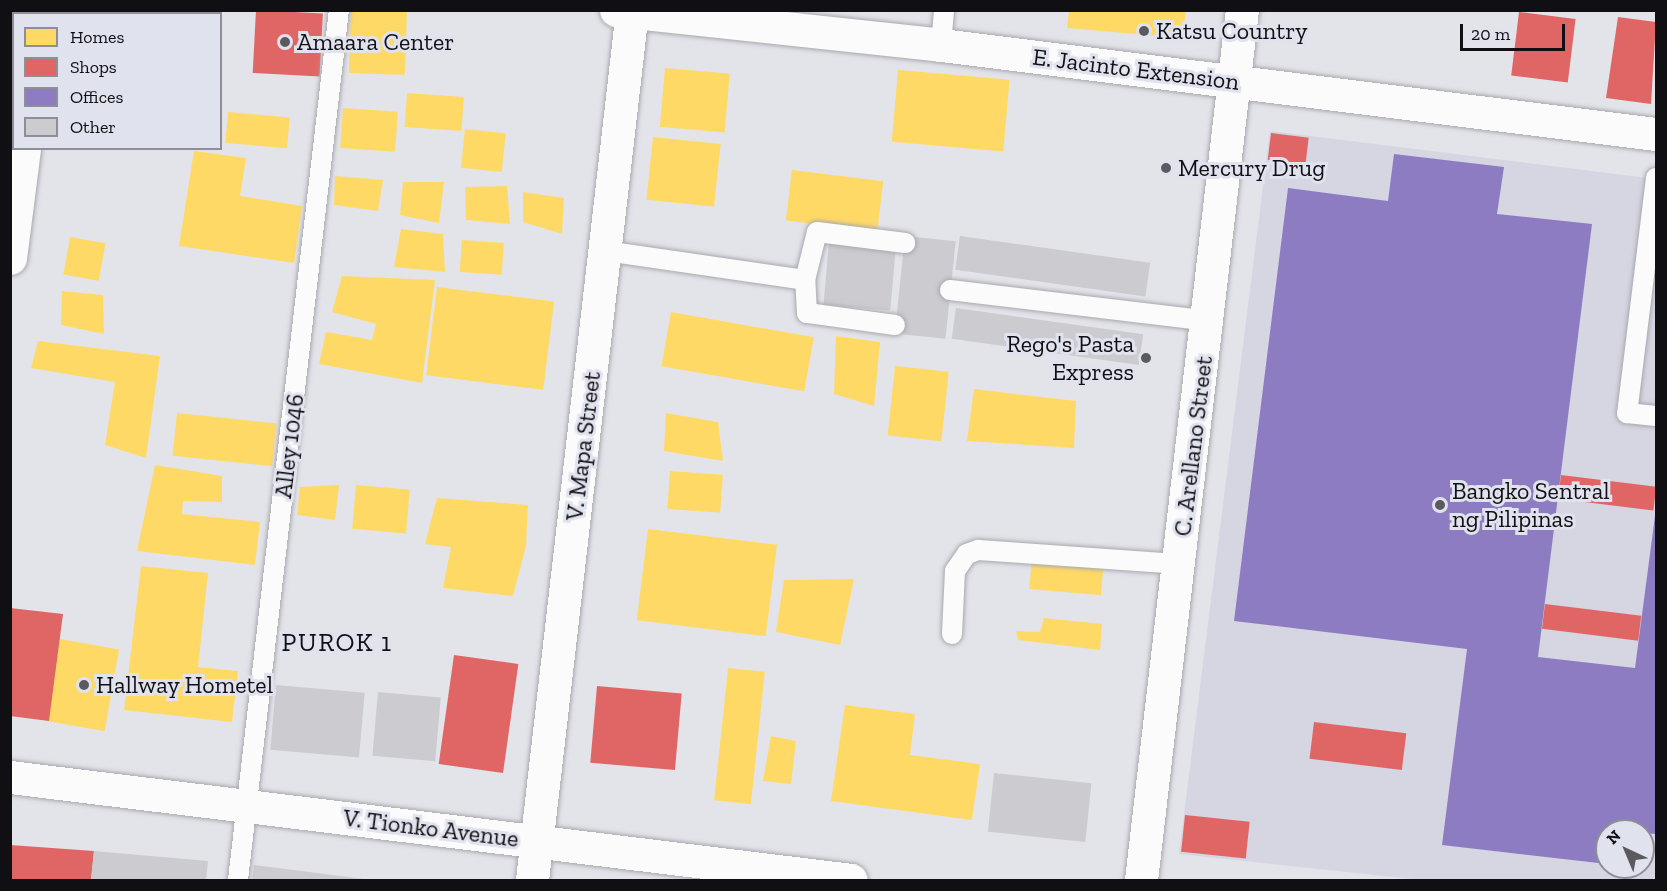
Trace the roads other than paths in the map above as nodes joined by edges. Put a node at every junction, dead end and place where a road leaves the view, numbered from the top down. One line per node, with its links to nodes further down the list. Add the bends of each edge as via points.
1 (339, 10): 22 (lane, Alley 1046)
2 (944, 10): 5 (lane)
3 (1242, 10): 6 (street, C. Arellano Street)
4 (627, 11): 5 (street, E. Jacinto Extension); 12 (street, V. Mapa Street)
5 (941, 45): 6 (street, E. Jacinto Extension)
6 (1235, 82): 7 (street, E. Jacinto Extension); 16 (street, C. Arellano Street)
7 (1656, 134)
8 (24, 150): 13 (street)
9 (1656, 178): 10 (lane)
10 (1654, 209): 18 (lane, via 1627,413)
11 (905, 243): 14 (lane, via 817,232)
12 (606, 251): 14 (lane); 23 (street, V. Mapa Street)
13 (10, 258)
14 (805, 280): 17 (lane, via 807,313)
15 (950, 290): 16 (lane)
16 (1210, 321): 19 (street, C. Arellano Street)
17 (895, 325)
18 (1656, 416)
19 (1178, 564): 20 (lane, via 978,550 967,554 955,571); 27 (street, C. Arellano Street)
20 (952, 634)
21 (10, 777): 22 (street, V. Tionko Avenue)
22 (248, 807): 23 (street, V. Tionko Avenue); 24 (lane, Alley 1046)
23 (537, 841): 25 (street, V. Mapa Street); 26 (street, V. Tionko Avenue)
24 (238, 880)
25 (532, 880)
26 (850, 880)
27 (1141, 880)

